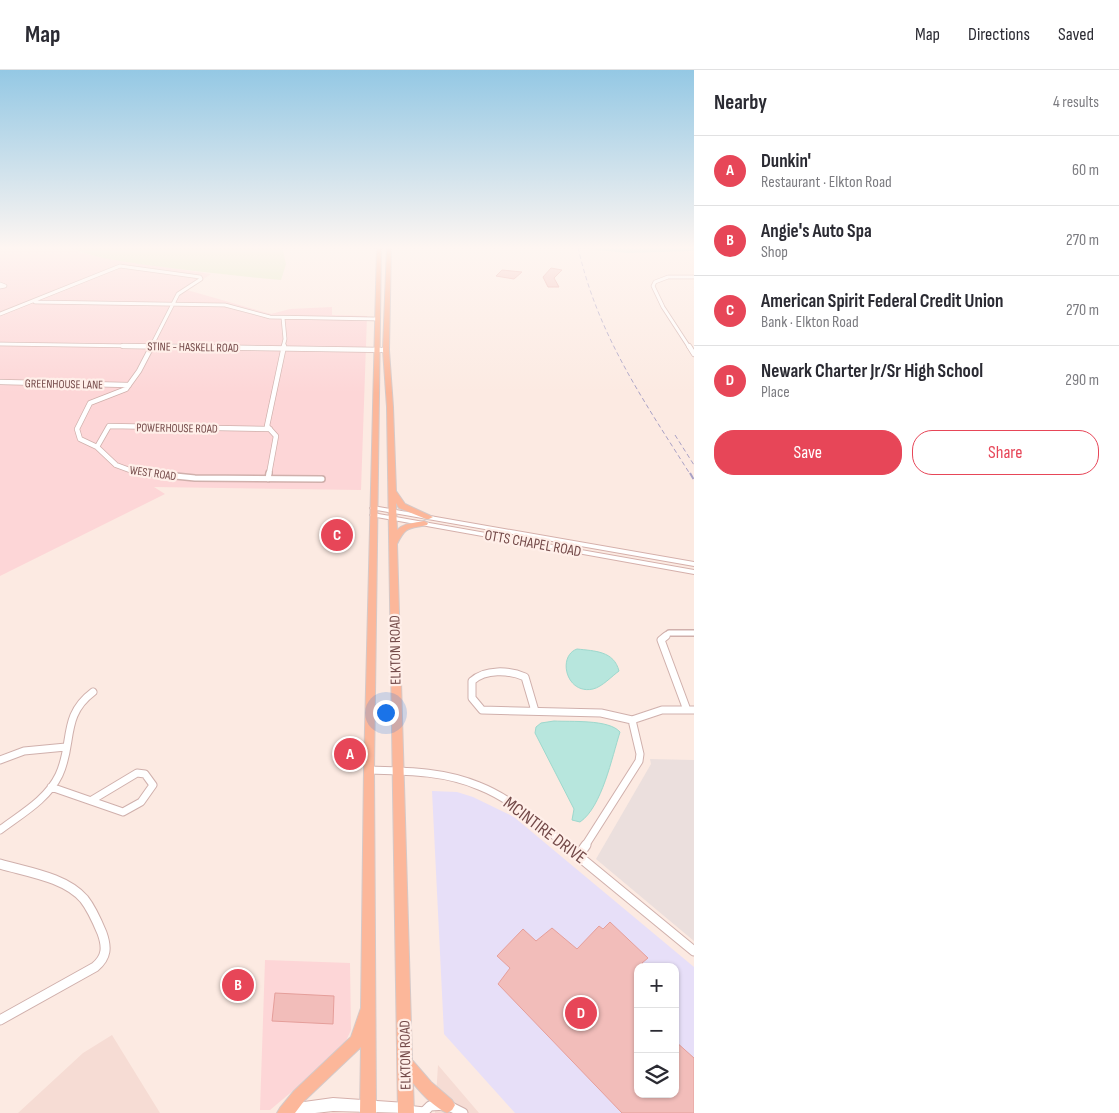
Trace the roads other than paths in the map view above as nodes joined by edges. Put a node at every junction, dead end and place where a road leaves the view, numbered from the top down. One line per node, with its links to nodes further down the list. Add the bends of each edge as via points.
1 (47, 296): 6 (street)
2 (177, 296): 7 (street)
3 (378, 296): 10 (main road, ELKTON ROAD)
4 (385, 296): 14 (main road, ELKTON ROAD)
5 (658, 296): 15 (street)
6 (31, 302): 7 (street); 8 (street)
7 (172, 304): 9 (street, via 225,305); 12 (street)
8 (0, 314)
9 (283, 318): 10 (street); 13 (street)
10 (377, 319): 14 (main road, ELKTON ROAD)
11 (0, 344): 12 (street, STINE - HASKELL ROAD)
12 (151, 346): 13 (street, STINE - HASKELL ROAD); 17 (street)
13 (283, 348): 14 (street, STINE - HASKELL ROAD); 18 (street, via 267,426)
14 (381, 350): 22 (main road, ELKTON ROAD, via 390,407); 23 (main road, ELKTON ROAD)
15 (694, 354)
16 (0, 382): 17 (street, GREENHOUSE LANE)
17 (129, 385): 19 (street, WEST ROAD, via 90,403 78,427 80,439)
18 (270, 429): 19 (street, POWERHOUSE ROAD, via 109,426); 20 (street, via 276,436)
19 (97, 447): 20 (street, WEST ROAD, via 116,465 135,472)
20 (268, 479): 21 (street, WEST ROAD)
21 (322, 480)
22 (391, 488): 24 (main road, ELKTON ROAD); 25 (main road, via 402,506)
23 (373, 512): 24 (main road, OTTS CHAPEL ROAD); 36 (main road, ELKTON ROAD)
24 (392, 514): 25 (main road, OTTS CHAPEL ROAD); 26 (main road, ELKTON ROAD)
25 (427, 520): 26 (main road, via 402,528); 27 (main road, OTTS CHAPEL ROAD); 28 (main road, OTTS CHAPEL ROAD)
26 (393, 546): 37 (main road, ELKTON ROAD)
27 (694, 564)
28 (694, 572)
29 (694, 634): 31 (street, via 669,633 661,640)
30 (92, 692): 34 (street, via 75,708)
31 (690, 710): 33 (street, via 646,712)
32 (535, 711): 32 (street, via 482,710 472,698 472,681 480,674 519,674 525,677); 33 (street, via 601,713)
33 (632, 720): 41 (street, via 640,761)
34 (66, 746): 35 (street, via 24,751); 38 (street, via 60,774)
35 (0, 760)
36 (369, 770): 37 (street, MCINTIRE DRIVE); 44 (main road, ELKTON ROAD)
37 (398, 771): 41 (street, MCINTIRE DRIVE, via 463,780 496,793 538,821); 46 (main road, ELKTON ROAD)
38 (52, 787): 39 (street); 40 (street, via 37,803)
39 (92, 800): 39 (street, via 127,812 151,791 153,785 145,774 137,773)
40 (0, 830)
41 (579, 855): 43 (street, MCINTIRE DRIVE)
42 (0, 864): 45 (street, via 78,893 94,913 106,953 104,960 95,967)
43 (694, 951)
44 (369, 1003): 48 (main road, ELKTON ROAD); 51 (main road, via 357,1041)
45 (0, 1020)
46 (406, 1064): 47 (main road); 49 (main road, ELKTON ROAD)
47 (447, 1105): 50 (street, via 430,1106); 53 (street)
48 (368, 1111): 49 (main road); 52 (main road, via 314,1106)
49 (406, 1111): 50 (street)
50 (425, 1112)
51 (285, 1113)
52 (292, 1113)
53 (463, 1113)

